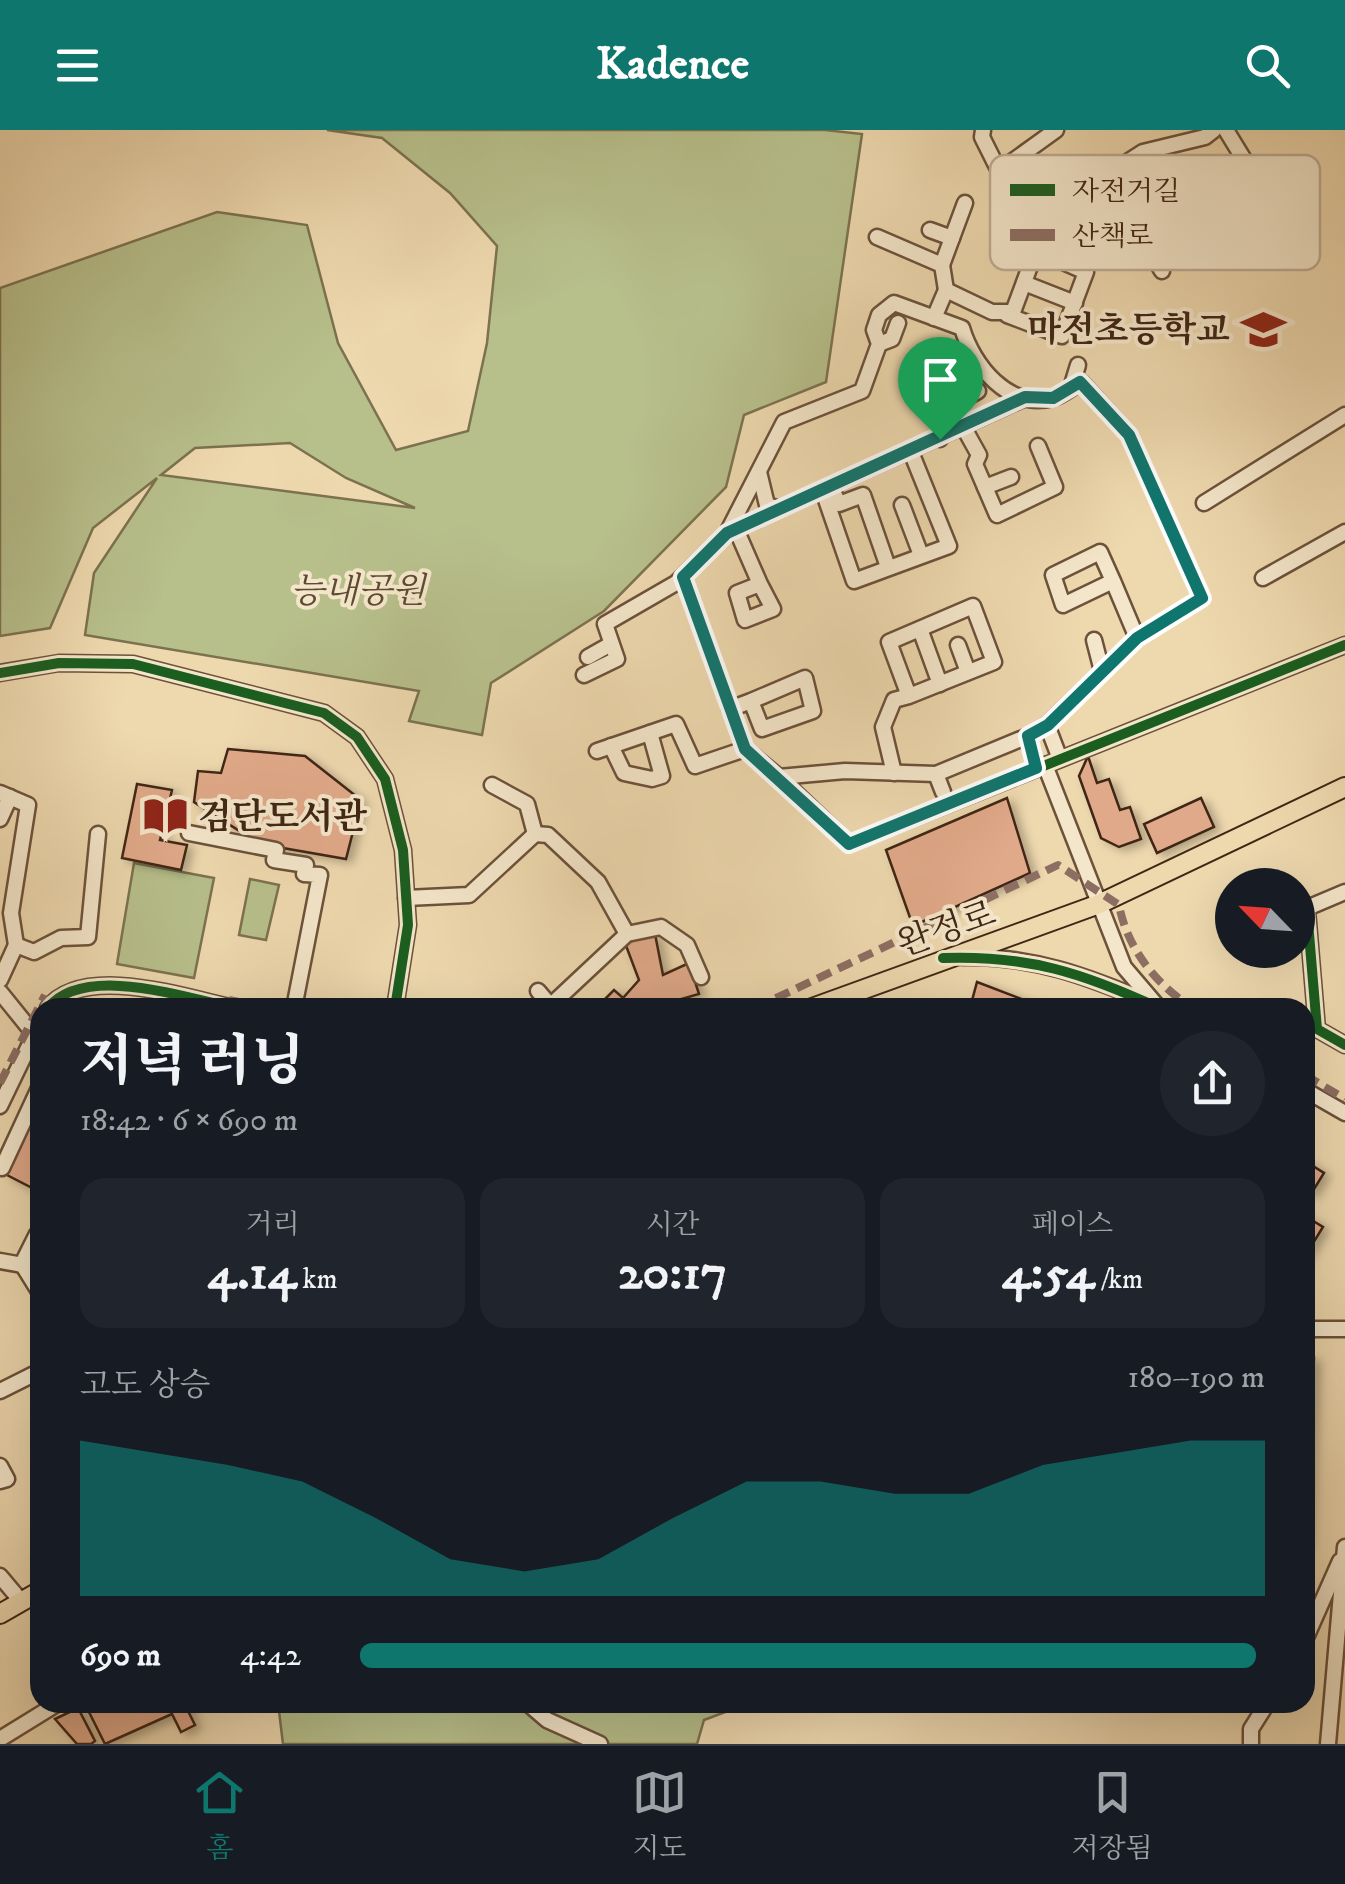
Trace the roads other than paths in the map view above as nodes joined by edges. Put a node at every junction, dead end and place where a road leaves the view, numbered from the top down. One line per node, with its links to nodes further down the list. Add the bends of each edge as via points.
1 (983, 130): 5 (street)
2 (1056, 130): 6 (street)
3 (1214, 130): 7 (street)
4 (1226, 130): 8 (street)
5 (991, 155)
6 (1021, 155)
7 (1138, 155)
8 (1241, 155)
9 (965, 204): 12 (street)
10 (930, 230): 12 (street)
11 (877, 237): 13 (street)
12 (952, 238): 13 (street)
13 (942, 265): 17 (street)
14 (1029, 270): 16 (street)
15 (1081, 270): 18 (street)
16 (1024, 283): 18 (street); 19 (street)
17 (946, 290): 19 (street); 20 (street)
18 (1075, 302): 19 (street, via 1062,336)
19 (1007, 314)
20 (934, 318): 22 (street, via 894,303 879,315); 26 (street, via 962,328 978,367)
21 (898, 322): 22 (street, via 892,339)
22 (879, 344): 32 (street, via 862,391 784,422)
23 (1078, 365): 24 (street)
24 (1070, 388): 26 (street, via 1053,398); 48 (street, via 1080,382 1129,435 1202,598)
25 (978, 391): 29 (street, via 946,408)
26 (1025, 397): 28 (street)
27 (1345, 416): 36 (street)
28 (964, 428): 29 (street); 34 (street)
29 (940, 439): 31 (street)
30 (1038, 446): 34 (street, via 1055,487 997,515)
31 (911, 452): 35 (street); 41 (street, via 948,546)
32 (759, 472): 38 (street, via 766,505); 39 (street)
33 (1011, 478): 34 (street)
34 (986, 487)
35 (827, 489): 38 (street); 42 (street, via 839,504 863,495); 42 (street, via 854,581)
36 (1204, 503)
37 (902, 505): 41 (street)
38 (780, 509): 39 (street)
39 (732, 531): 43 (street); 46 (street)
40 (1345, 532): 44 (street)
41 (921, 555): 42 (street)
42 (888, 568)
43 (683, 577): 50 (street, via 605,624); 61 (street)
44 (1264, 578)
45 (1113, 581): 48 (street)
46 (760, 584)
47 (920, 629): 54 (street, via 973,606 994,662); 58 (street); 59 (street, via 889,642)
48 (1137, 638): 55 (street)
49 (1094, 640): 55 (street)
50 (612, 644): 53 (street); 57 (street, via 617,658)
51 (1345, 644): 67 (street)
52 (958, 645): 54 (street)
53 (588, 657)
54 (968, 672): 58 (street)
55 (1102, 672): 62 (street)
56 (0, 673): 81 (street, via 59,663 133,664 324,713 358,737 385,779 403,850)
57 (584, 675)
58 (940, 684): 59 (street)
59 (909, 696): 69 (street, via 894,700 883,727)
60 (751, 702): 60 (street, via 762,729 813,711 805,678); 61 (street)
61 (730, 709): 65 (street)
62 (1048, 725): 64 (street); 67 (street)
63 (650, 733): 63 (street, via 604,748 624,773 662,776); 65 (street, via 676,724 696,766)
64 (1028, 736): 67 (street); 70 (street)
65 (745, 749): 71 (street)
66 (829, 755): 68 (street)
67 (1047, 764): 71 (street, via 849,844); 82 (street)
68 (836, 772): 69 (street); 71 (street)
69 (894, 773): 70 (street)
70 (936, 774): 74 (street)
71 (779, 778)
72 (492, 786): 79 (street, via 527,804)
73 (1345, 788): 82 (main road, 완정로)
74 (943, 792)
75 (5, 795): 76 (street); 84 (street, via 28,805)
76 (0, 819)
77 (189, 833): 95 (street, via 276,850 274,860 306,865 304,874 320,875)
78 (98, 834): 86 (street, via 88,937 61,938 34,952)
79 (536, 834): 81 (street, via 469,895); 85 (street, via 548,835 598,882)
80 (1345, 892): 83 (street)
81 (406, 898): 96 (street)
82 (1099, 904): 87 (main road, 완정로); 101 (street, via 1124,967)
83 (1315, 905)
84 (5, 911): 86 (street)
85 (627, 934): 89 (street, via 660,927 687,945); 98 (street)
86 (16, 945): 90 (street)
87 (943, 958): 99 (main road, 완정로); 100 (street, via 997,956 1056,965)
88 (1309, 968): 102 (street)
89 (701, 977)
90 (0, 980)
91 (538, 991): 97 (street)
92 (0, 992): 104 (street)
93 (67, 998): 94 (street, via 87,987 117,984)
94 (185, 998)
95 (296, 998)
96 (397, 998)
97 (543, 998)
98 (558, 998)
99 (838, 998)
100 (1137, 998)
101 (1151, 998)
102 (1313, 998)
103 (1315, 1012): 106 (street, via 1317,1028)
104 (30, 1021)
105 (30, 1043): 108 (street)
106 (1345, 1045)
107 (1315, 1096): 110 (street)
108 (0, 1106)
109 (30, 1108): 111 (street)
110 (1345, 1113)
111 (2, 1168)
112 (30, 1248): 114 (street)
113 (0, 1261): 114 (street)
114 (22, 1264): 115 (street); 116 (street)
115 (30, 1266)
116 (30, 1277)
117 (1315, 1329): 118 (street)
118 (1345, 1329)
119 (30, 1377): 120 (street)
120 (0, 1391)
121 (0, 1466): 122 (street, via 6,1478)
122 (0, 1481)
123 (1345, 1549): 128 (street); 135 (street)
124 (0, 1576): 126 (street)
125 (30, 1596): 126 (main road)
126 (20, 1601): 127 (main road)
127 (0, 1614)
128 (1315, 1617)
129 (42, 1713): 132 (street)
130 (539, 1713): 133 (street)
131 (1261, 1713): 134 (street)
132 (0, 1739)
133 (600, 1744)
134 (1251, 1744)
135 (1328, 1744)

